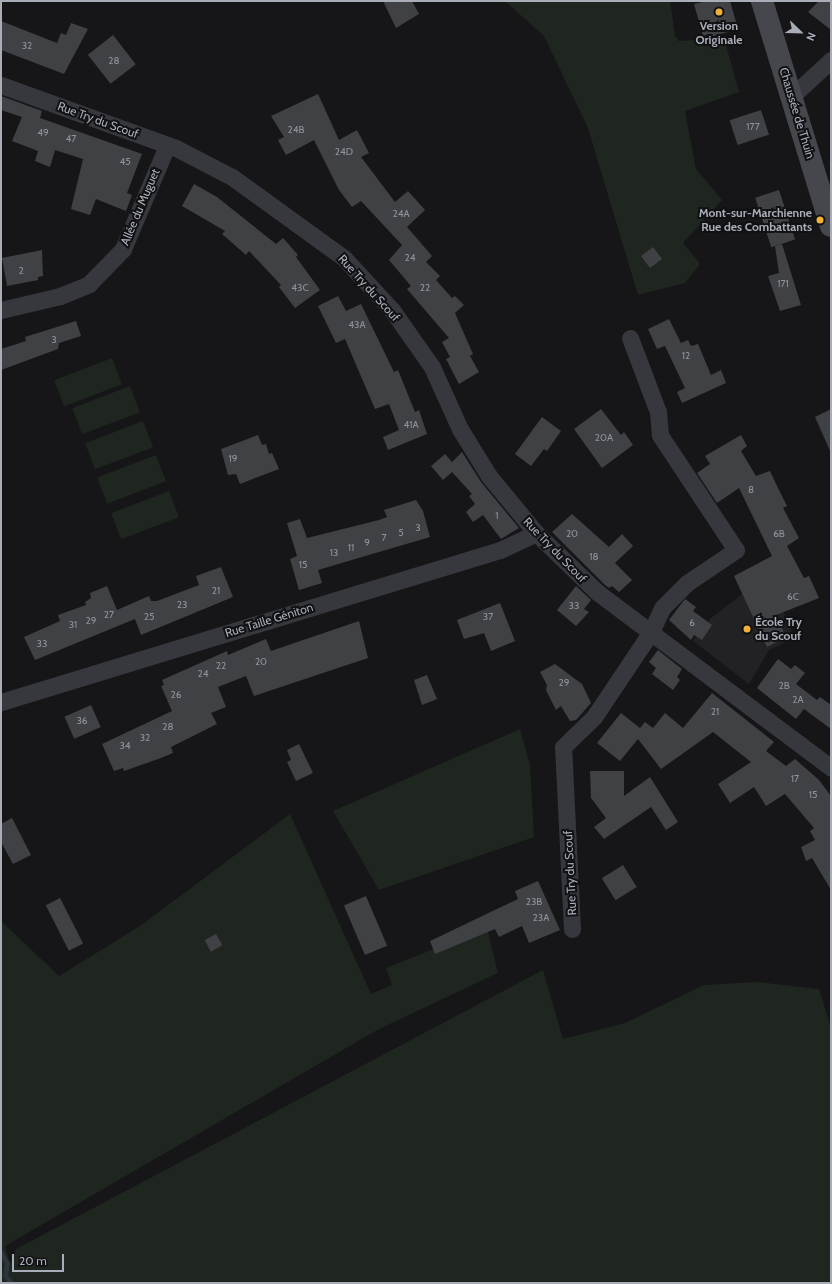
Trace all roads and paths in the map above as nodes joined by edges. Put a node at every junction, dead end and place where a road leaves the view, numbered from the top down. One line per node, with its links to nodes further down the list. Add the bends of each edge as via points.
1 (762, 1): 4 (main road, Chaussée de Thuin)
2 (831, 60): 4 (street)
3 (1, 84): 5 (street, Rue Try du Scouf)
4 (792, 96): 6 (main road, Chaussée de Thuin)
5 (167, 146): 7 (street, Allée du Muguet, via 123,249 90,284 60,296); 9 (street, Rue Try du Scouf, via 232,177 344,258 392,310 432,368 460,429 489,476)
6 (831, 226)
7 (1, 310)
8 (630, 338): 10 (street, Rue Try du Scouf, via 658,412 660,435 736,550 687,583 662,608)
9 (536, 533): 10 (street, Rue Try du Scouf, via 597,592); 11 (street, Rue Taille Géniton, via 500,550)
10 (651, 632): 12 (street, Rue Try du Scouf); 13 (street, Rue Try du Scouf, via 594,717 563,747)
11 (1, 702)
12 (831, 768)
13 (572, 929)

